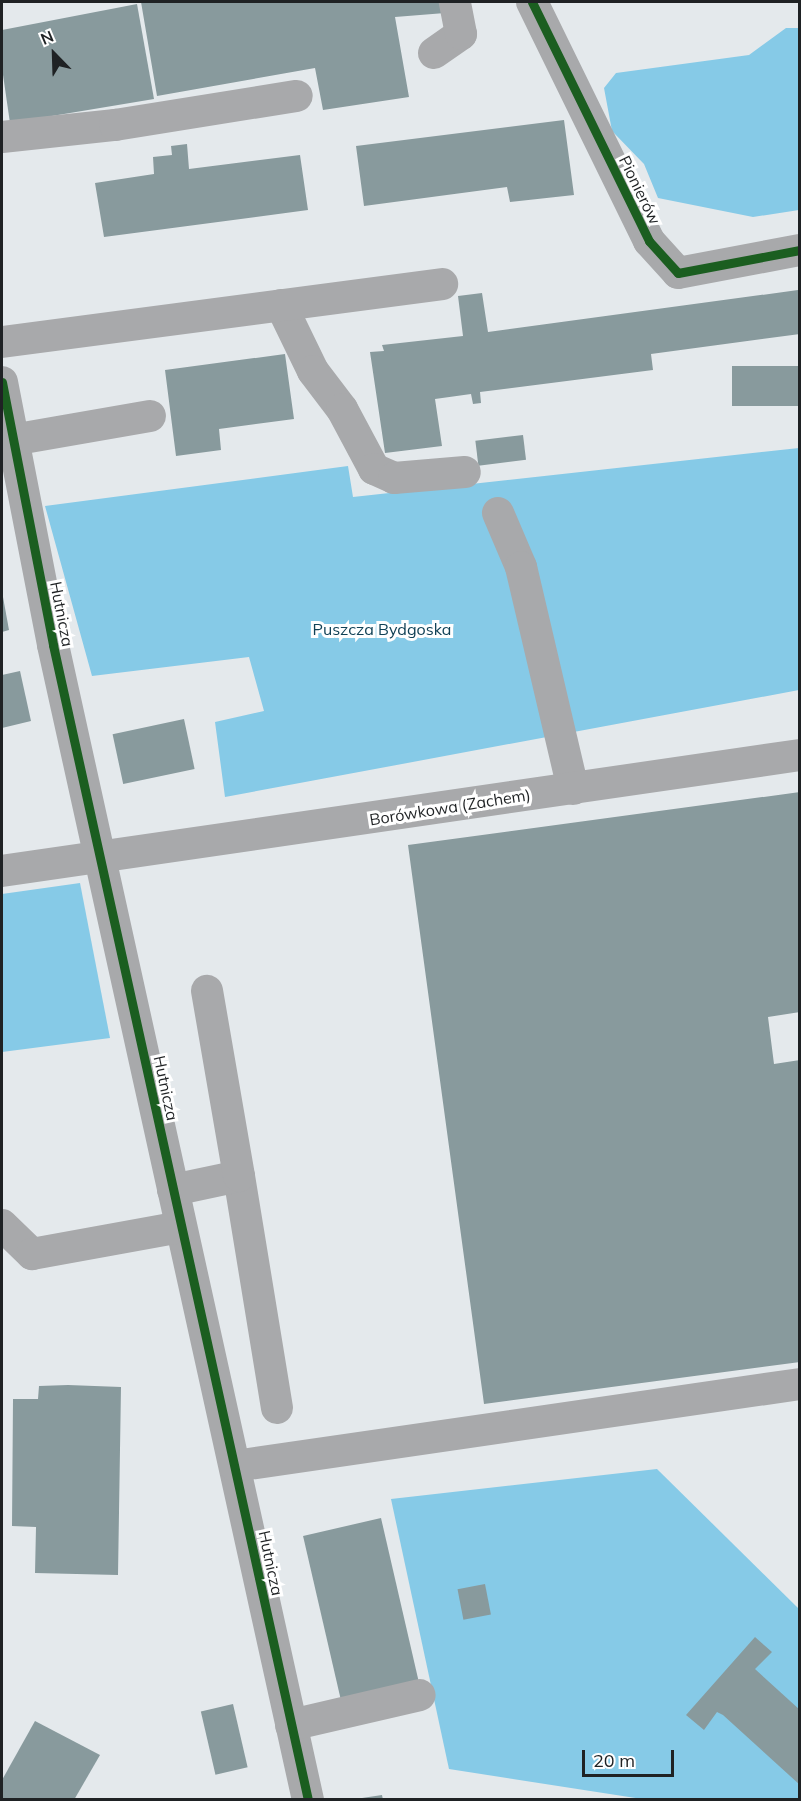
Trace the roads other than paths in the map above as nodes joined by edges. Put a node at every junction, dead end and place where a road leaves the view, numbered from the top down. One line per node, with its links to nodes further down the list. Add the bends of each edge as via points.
1 (455, 2): 3 (street, via 460,34)
2 (532, 2): 6 (street, Pionierów, via 649,241 678,273)
3 (434, 53)
4 (297, 96): 5 (street, via 115,125)
5 (2, 137)
6 (800, 250)
7 (442, 284): 8 (street)
8 (281, 305): 9 (street); 13 (street, via 313,371 342,409 374,468 394,478)
9 (2, 342)
10 (2, 382): 12 (street, Hutnicza)
11 (150, 416): 12 (street)
12 (12, 440): 17 (street, Hutnicza)
13 (465, 472)
14 (498, 513): 16 (street, via 521,567)
15 (800, 755): 16 (street, Borówkowa (Zachem))
16 (573, 789): 17 (street, Borówkowa (Zachem))
17 (100, 857): 18 (street, Borówkowa (Zachem)); 21 (street, Hutnicza)
18 (2, 871)
19 (207, 991): 20 (street)
20 (239, 1176): 21 (street); 25 (street)
21 (173, 1190): 23 (street, Hutnicza)
22 (2, 1225): 23 (street, via 32,1254)
23 (181, 1227): 26 (street, Hutnicza)
24 (800, 1384): 26 (street)
25 (277, 1408)
26 (235, 1466): 28 (street, Hutnicza)
27 (420, 1695): 28 (street)
28 (291, 1725): 29 (street, Hutnicza)
29 (308, 1800)

